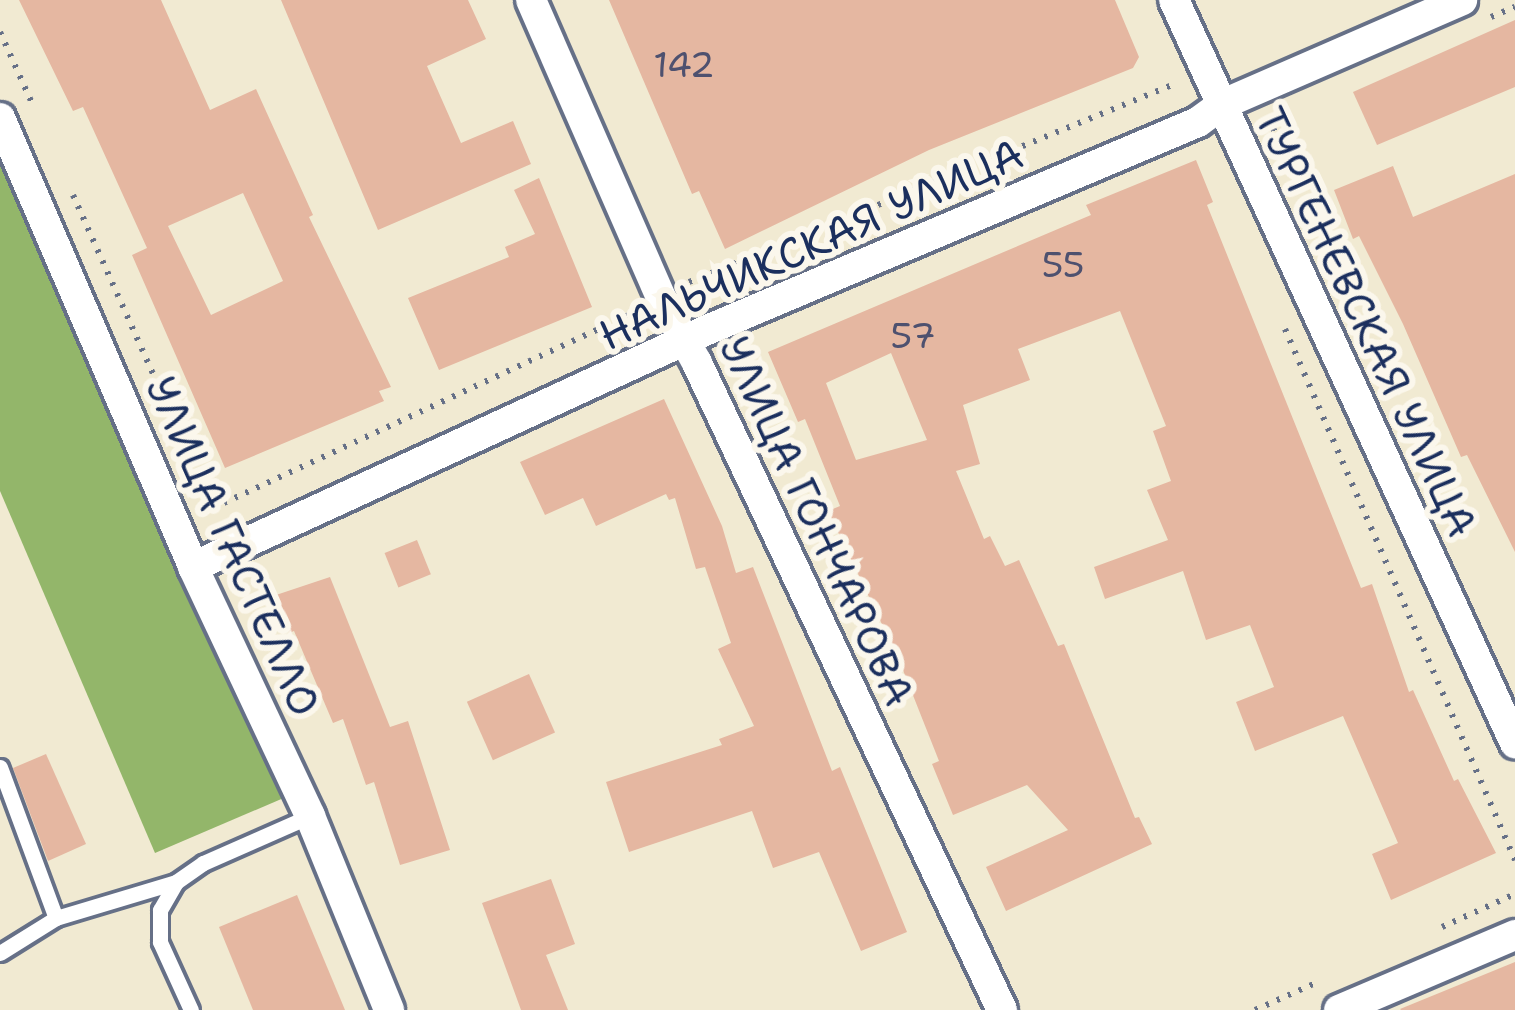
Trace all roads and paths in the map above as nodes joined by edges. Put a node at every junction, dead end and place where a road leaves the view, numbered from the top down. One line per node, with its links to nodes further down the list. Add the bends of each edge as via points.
1 (530, 0): 16 (street, УЛИЦА ГОНЧАРОВА)
2 (1174, 0): 7 (street, ТУРГЕНЕВСКАЯ УЛИЦА)
3 (1515, 7): 4 (path)
4 (1468, 12): 7 (street, НАЛЬЧИКСКАЯ УЛИЦА)
5 (0, 32): 10 (path)
6 (1172, 62): 13 (path, via 1181,82)
7 (1221, 105): 16 (street, НАЛЬЧИКСКАЯ УЛИЦА, via 1198,122); 18 (street, ТУРГЕНЕВСКАЯ УЛИЦА)
8 (1288, 105): 11 (path, via 1267,114)
9 (0, 118): 17 (street, УЛИЦА ГАСТЕЛЛО)
10 (39, 118)
11 (1296, 178)
12 (68, 183): 14 (path, via 213,508 637,312)
13 (683, 285)
14 (627, 291)
15 (1279, 315): 21 (path)
16 (686, 344): 17 (street, НАЛЬЧИКСКАЯ УЛИЦА); 28 (street, УЛИЦА ГОНЧАРОВА)
17 (193, 567): 20 (street, УЛИЦА ГАСТЕЛЛО)
18 (1515, 743)
19 (0, 767): 23 (lane)
20 (310, 816): 22 (lane); 27 (street, УЛИЦА ГАСТЕЛЛО)
21 (1515, 860)
22 (176, 882): 23 (lane); 26 (lane, via 160,910 160,942)
23 (56, 918): 25 (lane)
24 (1515, 935): 29 (street)
25 (0, 953)
26 (191, 1010)
27 (389, 1010)
28 (1002, 1010)
29 (1340, 1010)

